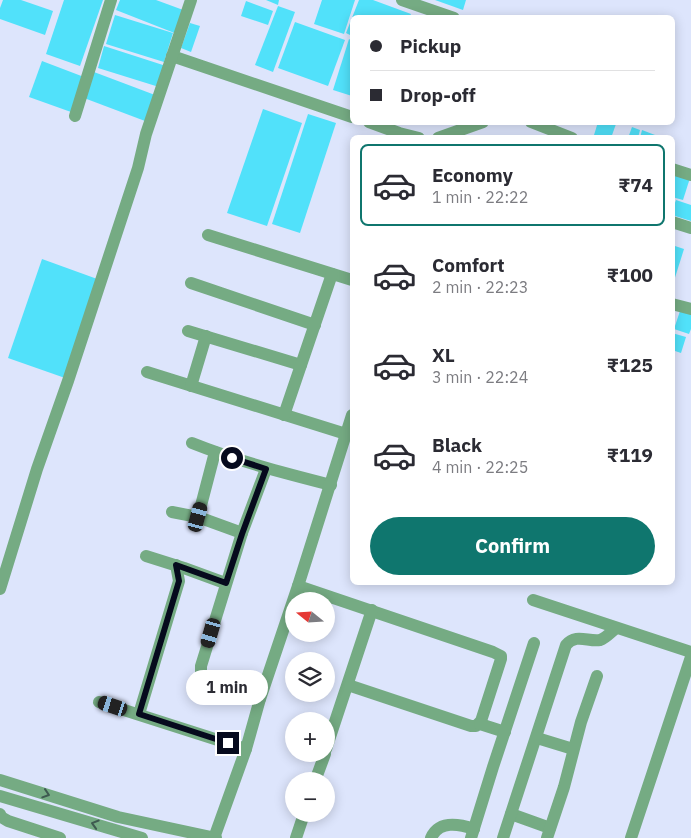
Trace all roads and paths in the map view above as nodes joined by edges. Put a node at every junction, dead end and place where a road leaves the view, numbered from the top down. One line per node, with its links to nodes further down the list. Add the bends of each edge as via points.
1 (111, 0): 6 (street)
2 (191, 0): 5 (street)
3 (402, 0): 4 (street)
4 (445, 15)
5 (172, 56): 7 (street); 44 (street)
6 (75, 116)
7 (350, 116)
8 (377, 125): 11 (street)
9 (475, 125): 12 (street)
10 (539, 125): 13 (street)
11 (407, 135)
12 (446, 135)
13 (564, 135)
14 (675, 170): 15 (street)
15 (691, 175)
16 (675, 223): 17 (street)
17 (691, 228)
18 (208, 234): 19 (street)
19 (332, 274): 20 (street); 24 (street)
20 (350, 279)
21 (190, 283): 24 (street)
22 (675, 305): 23 (street)
23 (691, 309)
24 (315, 325): 27 (street)
25 (188, 331): 26 (street)
26 (206, 336): 27 (street); 29 (street)
27 (301, 365): 30 (street)
28 (147, 372): 29 (street)
29 (191, 386): 30 (street)
30 (284, 415): 32 (street)
31 (350, 421): 32 (street)
32 (346, 434): 36 (street)
33 (192, 443): 34 (street)
34 (215, 452): 35 (street); 38 (street)
35 (266, 469): 36 (street); 39 (street)
36 (331, 485): 43 (street)
37 (172, 512): 38 (street)
38 (198, 517): 39 (street)
39 (242, 534): 42 (street)
40 (146, 556): 41 (street)
41 (176, 565): 42 (street); 55 (street, via 179,581)
42 (226, 583): 53 (street, via 201,675)
43 (298, 586): 46 (street); 53 (street)
44 (0, 589)
45 (533, 600): 47 (street)
46 (372, 610): 52 (street); 57 (street, via 500,656 501,662)
47 (616, 628): 49 (street); 59 (street, via 600,640 575,638 566,645)
48 (534, 643): 58 (street)
49 (691, 652)
50 (691, 657): 75 (street)
51 (597, 676): 61 (street)
52 (348, 685): 56 (street); 57 (street, via 471,726)
53 (260, 698): 60 (street)
54 (99, 702): 55 (street)
55 (139, 714): 60 (street)
56 (335, 723)
57 (480, 724): 58 (street)
58 (504, 732): 68 (street)
59 (536, 738): 61 (street); 65 (street)
60 (246, 749): 71 (street)
61 (574, 749): 67 (street)
62 (0, 780): 71 (street, one-way to 71, via 118,817)
63 (0, 796): 70 (street, one-way to 63)
64 (0, 814): 69 (street, via 8,822)
65 (511, 814): 67 (street); 74 (street)
66 (301, 822): 72 (street)
67 (549, 833)
68 (473, 834): 73 (street, via 450,824 438,828)
69 (60, 838)
70 (142, 838)
71 (215, 838)
72 (296, 838)
73 (431, 838)
74 (504, 838)
75 (631, 838)

